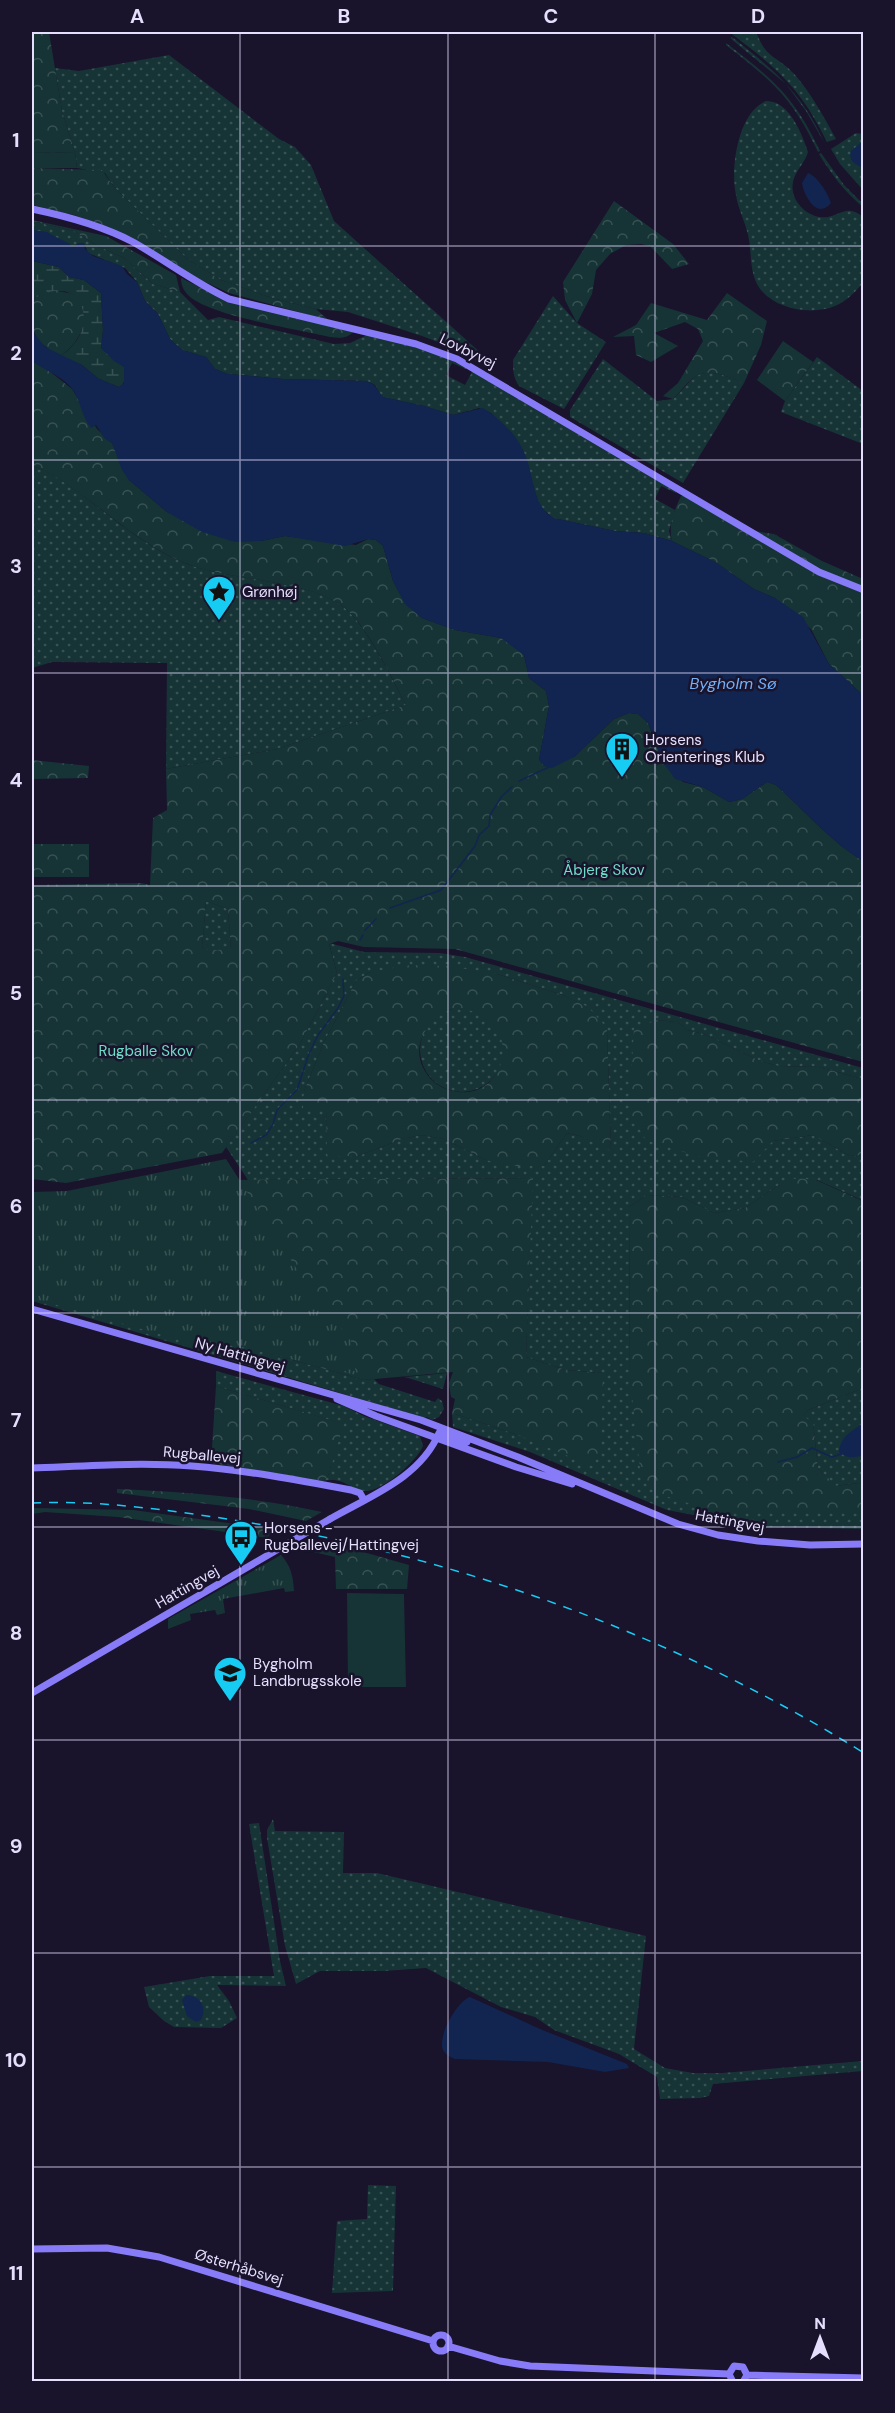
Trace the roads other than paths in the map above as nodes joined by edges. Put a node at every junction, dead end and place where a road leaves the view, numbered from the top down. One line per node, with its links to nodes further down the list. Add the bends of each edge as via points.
1 (32, 209): 2 (street, Lovbyvej, via 109,231 229,299 416,344 457,358 819,572)
2 (864, 590)
3 (32, 1309): 4 (street, Ny Hattingvej)
4 (312, 1389): 5 (street, Ny Hattingvej); 6 (street, Hattingvej)
5 (441, 1427): 6 (street, Hattingvej); 7 (street, Hattingvej)
6 (437, 1437): 7 (street, via 447,1435); 9 (street, Hattingvej); 10 (street, Hattingvej, via 427,1457 410,1473)
7 (518, 1457): 9 (street, Hattingvej)
8 (32, 1468): 10 (street, Rugballevej, via 149,1464 214,1468 351,1490 360,1493)
9 (597, 1492): 11 (street, Hattingvej, via 678,1524 718,1535 810,1545)
10 (364, 1500): 12 (street, Hattingvej, bridge)
11 (864, 1544)
12 (32, 1693)
13 (32, 2249): 14 (street, Østerhåbsvej, via 107,2247 159,2257)
14 (433, 2341): 15 (street, via 439,2351); 15 (street, via 444,2336)
15 (448, 2346): 16 (street, via 530,2366)
16 (729, 2374): 17 (street, via 732,2368 743,2367); 19 (street)
17 (745, 2378): 18 (street)
18 (864, 2378)
19 (733, 2382)

